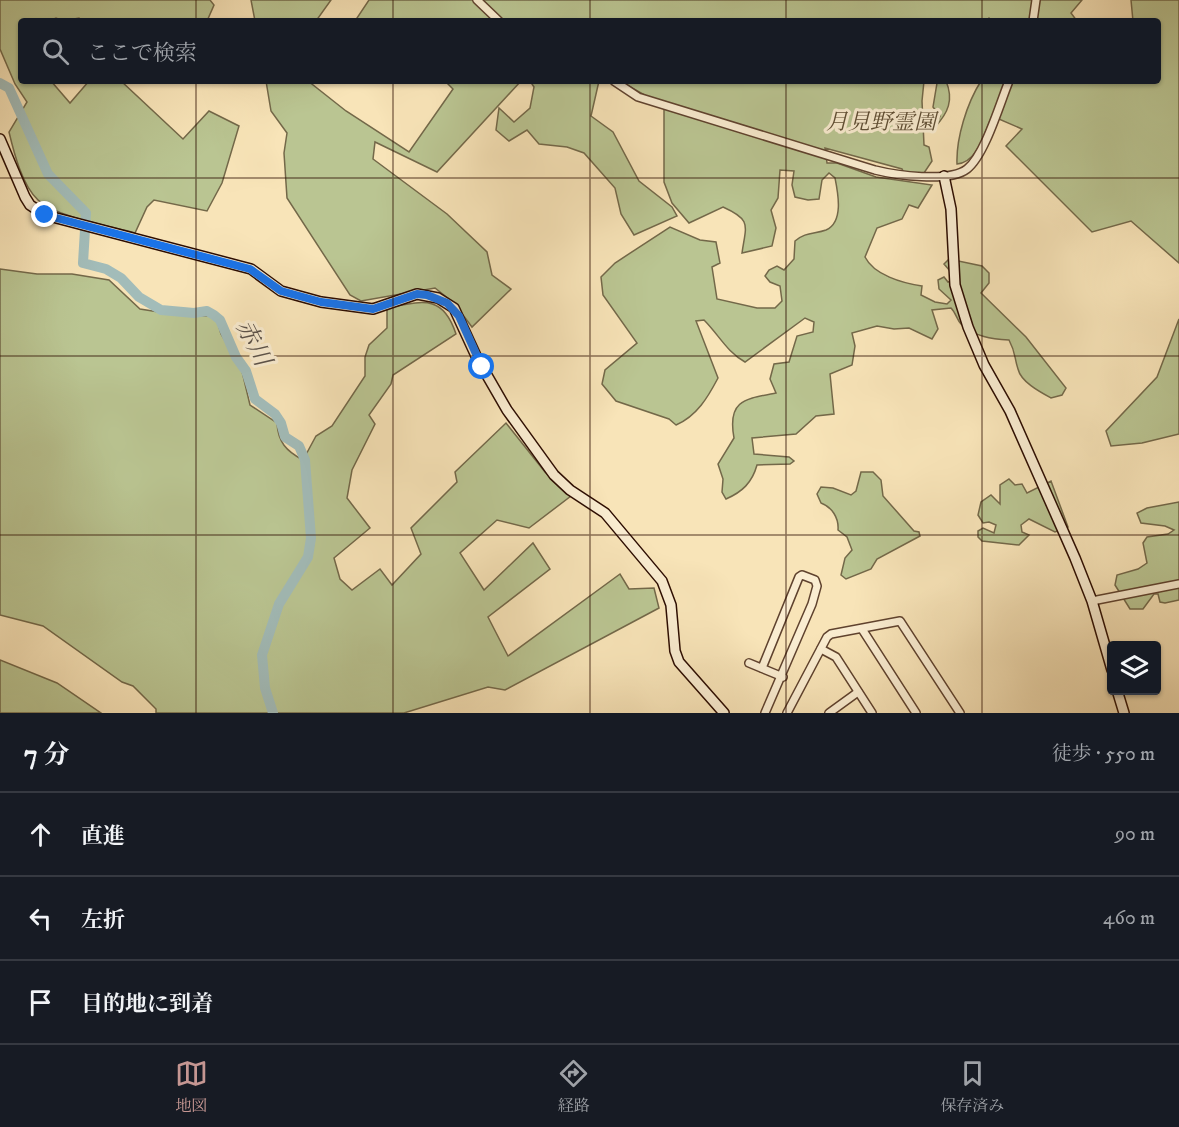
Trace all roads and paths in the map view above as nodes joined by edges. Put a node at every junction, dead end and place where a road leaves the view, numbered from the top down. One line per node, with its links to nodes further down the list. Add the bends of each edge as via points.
1 (477, 0): 3 (street)
2 (1036, 0): 4 (street)
3 (496, 18)
4 (1034, 18)
5 (618, 84): 8 (street, via 638,97 875,170 897,175)
6 (1008, 84): 8 (street, via 969,167)
7 (0, 139): 19 (street, via 30,205 45,215 250,269 281,291 321,302 373,309 417,294 438,298 454,308 507,410 554,475 605,513 662,581 671,605 679,662)
8 (944, 176): 10 (street, via 951,209 955,285 968,327 1010,411)
9 (1179, 584): 10 (street)
10 (1092, 602): 13 (street)
11 (862, 629): 12 (street, via 831,633); 24 (street); 25 (street, via 900,621)
12 (821, 648): 17 (street, via 836,657); 21 (street)
13 (1107, 653)
14 (749, 663): 15 (street)
15 (762, 668): 16 (street); 16 (street, via 802,575 815,580 817,586)
16 (783, 677): 20 (street)
17 (858, 692): 22 (street); 23 (street)
18 (1119, 695): 26 (street)
19 (724, 713)
20 (765, 713)
21 (787, 713)
22 (829, 713)
23 (872, 713)
24 (916, 713)
25 (960, 713)
26 (1124, 713)

